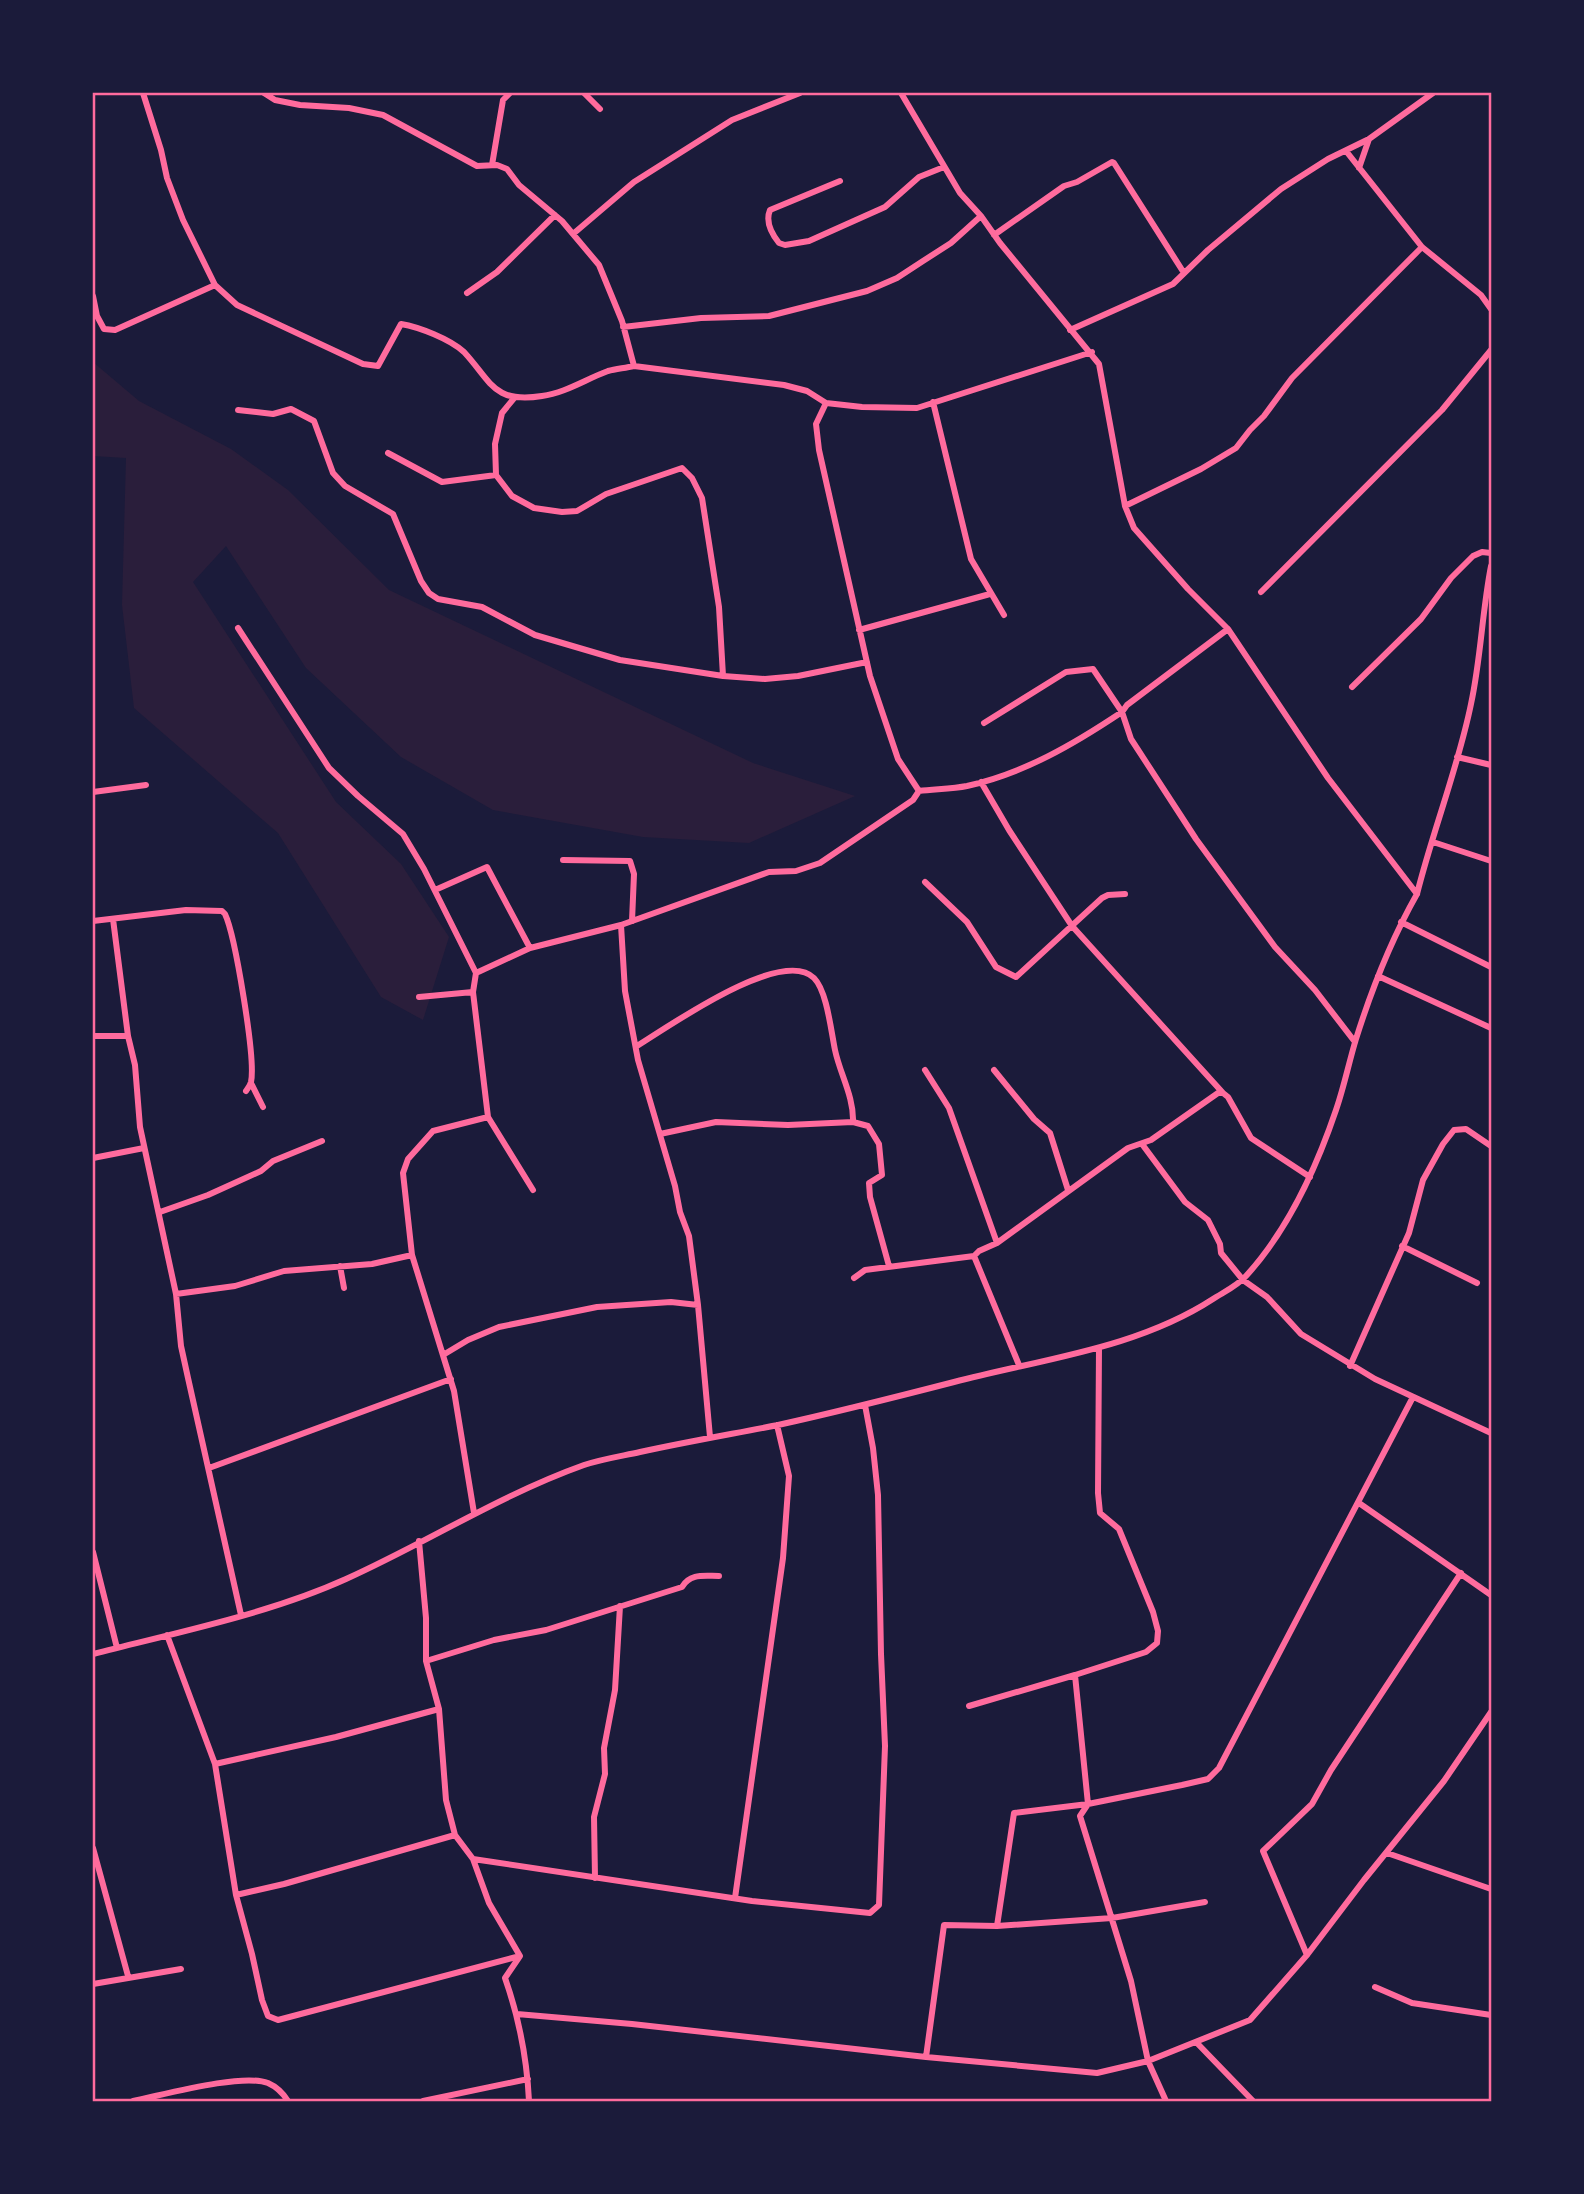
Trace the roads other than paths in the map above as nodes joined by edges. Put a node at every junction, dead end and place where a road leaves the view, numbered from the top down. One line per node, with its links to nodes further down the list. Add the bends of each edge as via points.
1 (143, 93): 21 (street, via 167,178)
2 (264, 93): 11 (street, via 300,105 383,115 477,166)
3 (510, 93): 11 (street, via 503,100)
4 (583, 93): 8 (street)
5 (800, 93): 17 (street, via 732,120 634,182)
6 (901, 93): 12 (street)
7 (1433, 93): 9 (street)
8 (600, 109)
9 (1369, 139): 10 (street); 13 (street)
10 (1346, 150): 13 (street); 20 (street, via 1281,189)
11 (492, 165): 15 (street, via 508,169 519,185)
12 (944, 167): 14 (street, via 919,177 885,207 809,241 779,243 769,226 770,210); 16 (street)
13 (1359, 168): 19 (street)
14 (840, 181)
15 (555, 215): 17 (street); 22 (street, via 497,272)
16 (981, 216): 18 (street); 25 (street, via 951,243 897,278 867,291 769,316)
17 (573, 234): 25 (street, via 599,265)
18 (994, 235): 20 (street, via 1064,186 1112,162); 26 (street)
19 (1422, 247): 24 (street, via 1482,295); 36 (street, via 1292,379 1236,449)
20 (1184, 273): 26 (street, via 1166,289)
21 (215, 285): 23 (street, via 115,330 104,329); 30 (street, via 253,314 363,364 378,366 401,324 425,330 462,350 494,390)
22 (467, 293)
23 (93, 296)
24 (1491, 309)
25 (623, 327): 29 (street)
26 (1070, 330): 28 (street)
27 (1491, 350): 39 (street, via 1442,410)
28 (1092, 352): 31 (street); 36 (street, via 1099,364)
29 (634, 366): 30 (street, via 610,370 542,396); 32 (street, via 784,385 807,391)
30 (515, 397): 35 (street, via 502,412 495,444)
31 (933, 402): 32 (street, via 917,408); 40 (street, via 971,559)
32 (826, 403): 44 (street, via 816,424 819,450)
33 (239, 410): 46 (street, via 273,414 291,409 314,421 333,473 345,486 393,514 422,581 438,599 482,607 535,635 620,660)
34 (388, 453): 35 (street, via 442,482)
35 (496, 475): 46 (street, via 512,496 534,508 562,512 577,511 606,494 682,468 702,498 719,607)
36 (1125, 506): 43 (street, via 1134,528)
37 (1491, 553): 47 (street, via 1473,556 1421,619)
38 (1491, 566): 50 (street, via 1479,660)
39 (1261, 592)
40 (990, 594): 41 (street); 44 (street)
41 (1004, 615)
42 (239, 628): 60 (street, via 329,768 403,834)
43 (1228, 629): 48 (street); 62 (street, via 1328,778)
44 (859, 630): 45 (street)
45 (867, 662): 46 (street, via 798,676); 54 (street, via 898,759)
46 (723, 676)
47 (1352, 687)
48 (1122, 712): 49 (street, via 1093,669 1066,672); 52 (street, via 1033,765); 78 (street, via 1145,762 1246,910)
49 (984, 723)
50 (1457, 757): 51 (street); 56 (street)
51 (1491, 765)
52 (981, 782): 54 (street); 68 (street)
53 (146, 785): 55 (street)
54 (919, 791): 64 (street, via 914,800 820,863 769,873)
55 (93, 792)
56 (1433, 842): 58 (street); 62 (street)
57 (563, 860): 64 (street, via 630,862 634,874)
58 (1491, 861)
59 (925, 882): 68 (street, via 967,922 996,967 1016,977)
60 (435, 890): 69 (street, via 487,867); 71 (street)
61 (1125, 894): 68 (street, via 1102,898)
62 (1416, 894): 66 (street)
63 (113, 919): 65 (street); 77 (street); 82 (street, via 186,910 225,914 251,1051)
64 (632, 920): 67 (street)
65 (93, 921)
66 (1401, 922): 70 (street); 72 (street)
67 (621, 925): 69 (street); 79 (street, via 625,991)
68 (1072, 926): 84 (street)
69 (530, 948): 71 (street)
70 (1491, 967)
71 (476, 974): 73 (street)
72 (1378, 976): 75 (street); 78 (street)
73 (473, 992): 74 (street); 86 (street)
74 (419, 997)
75 (1491, 1028)
76 (93, 1036): 77 (street)
77 (128, 1036): 92 (street)
78 (1355, 1042): 94 (street, via 1337,1108)
79 (637, 1046): 87 (street, via 748,981 789,971 808,972 818,981 854,1109); 88 (street)
80 (925, 1070): 98 (street, via 949,1108)
81 (994, 1070): 96 (street, via 1050,1133)
82 (251, 1083): 83 (street); 85 (street)
83 (246, 1091)
84 (1223, 1093): 90 (street, via 1212,1095); 94 (street, via 1251,1138)
85 (263, 1107)
86 (488, 1117): 95 (street); 100 (street, via 433,1131 408,1159 402,1184)
87 (853, 1122): 88 (street, via 716,1122); 103 (street, via 868,1126 879,1144 883,1175 869,1183 870,1197)
88 (660, 1134): 109 (street, via 689,1236)
89 (322, 1141): 97 (street, via 208,1195)
90 (1142, 1144): 96 (street, via 1128,1148); 105 (street, via 1185,1202 1208,1220 1221,1253)
91 (1491, 1146): 99 (street, via 1466,1129 1454,1130 1423,1180)
92 (144, 1148): 93 (street); 97 (street)
93 (93, 1158)
94 (1310, 1177): 105 (street, via 1275,1241)
95 (533, 1190)
96 (1068, 1190): 98 (street)
97 (160, 1212): 108 (street)
98 (997, 1243): 101 (street)
99 (1402, 1246): 106 (street); 113 (street)
100 (412, 1255): 102 (street); 111 (street)
101 (974, 1256): 103 (street); 112 (street)
102 (340, 1266): 107 (street); 108 (street, via 284,1271 234,1286)
103 (889, 1266): 104 (street, via 865,1270)
104 (855, 1278)
105 (1243, 1280): 110 (street, via 1157,1328); 113 (street, via 1267,1297 1301,1334)
106 (1477, 1283)
107 (344, 1288)
108 (176, 1294): 120 (street, via 181,1346)
109 (698, 1305): 111 (street, via 671,1302 597,1307 499,1328); 119 (street)
110 (1099, 1348): 112 (street); 134 (street, via 1100,1513 1119,1529 1158,1631 1157,1643 1146,1651)
111 (443, 1356): 114 (street)
112 (1019, 1365): 116 (street)
113 (1350, 1366): 115 (street)
114 (451, 1379): 120 (street); 122 (street)
115 (1413, 1397): 118 (street); 121 (street)
116 (865, 1405): 117 (street); 147 (street, via 878,1495 885,1746 879,1905 870,1913)
117 (777, 1425): 119 (street); 147 (street, via 789,1476 783,1558)
118 (1491, 1433)
119 (710, 1437): 122 (street, via 589,1463)
120 (209, 1468): 129 (street)
121 (1359, 1503): 125 (street); 139 (street, via 1219,1768 1208,1779)
122 (474, 1513): 123 (street)
123 (419, 1541): 129 (street, via 346,1579); 133 (street)
124 (93, 1552): 131 (street)
125 (1461, 1573): 127 (street); 151 (street, via 1312,1804 1263,1851)
126 (719, 1576): 128 (street, via 695,1576 682,1587)
127 (1491, 1595)
128 (620, 1606): 133 (street); 144 (street, via 605,1773 594,1817)
129 (241, 1615): 130 (street)
130 (167, 1635): 131 (street); 138 (street)
131 (117, 1648): 132 (street)
132 (93, 1654)
133 (426, 1661): 136 (street)
134 (1075, 1675): 135 (street); 139 (street)
135 (969, 1706)
136 (439, 1709): 138 (street); 140 (street, via 446,1800)
137 (1491, 1712): 142 (street)
138 (215, 1764): 146 (street)
139 (1088, 1804): 149 (street, via 1080,1816); 150 (street, via 1014,1813)
140 (455, 1835): 143 (street); 146 (street)
141 (93, 1848): 154 (street)
142 (1387, 1853): 145 (street); 151 (street)
143 (473, 1859): 144 (street); 152 (street, via 489,1903)
144 (595, 1878): 147 (street)
145 (1491, 1889)
146 (236, 1895): 152 (street, via 262,2000 268,2016 278,2020)
147 (735, 1898)
148 (1205, 1902): 149 (street)
149 (1112, 1918): 150 (street); 161 (street)
150 (997, 1926): 160 (street, via 944,1925)
151 (1307, 1955): 159 (street, via 1250,2020)
152 (520, 1956): 157 (street, via 505,1978)
153 (181, 1969): 154 (street)
154 (128, 1976): 155 (street)
155 (93, 1984)
156 (1375, 1987): 158 (street, via 1412,2003)
157 (517, 2014): 160 (street); 162 (street)
158 (1491, 2015)
159 (1196, 2042): 161 (street); 168 (street)
160 (926, 2057): 161 (street, via 1097,2073)
161 (1148, 2060): 167 (street)
162 (528, 2080): 165 (street); 166 (street)
163 (133, 2101): 164 (street, via 248,2081 266,2082)
164 (288, 2101)
165 (424, 2101)
166 (528, 2101)
167 (1166, 2101)
168 (1253, 2101)

